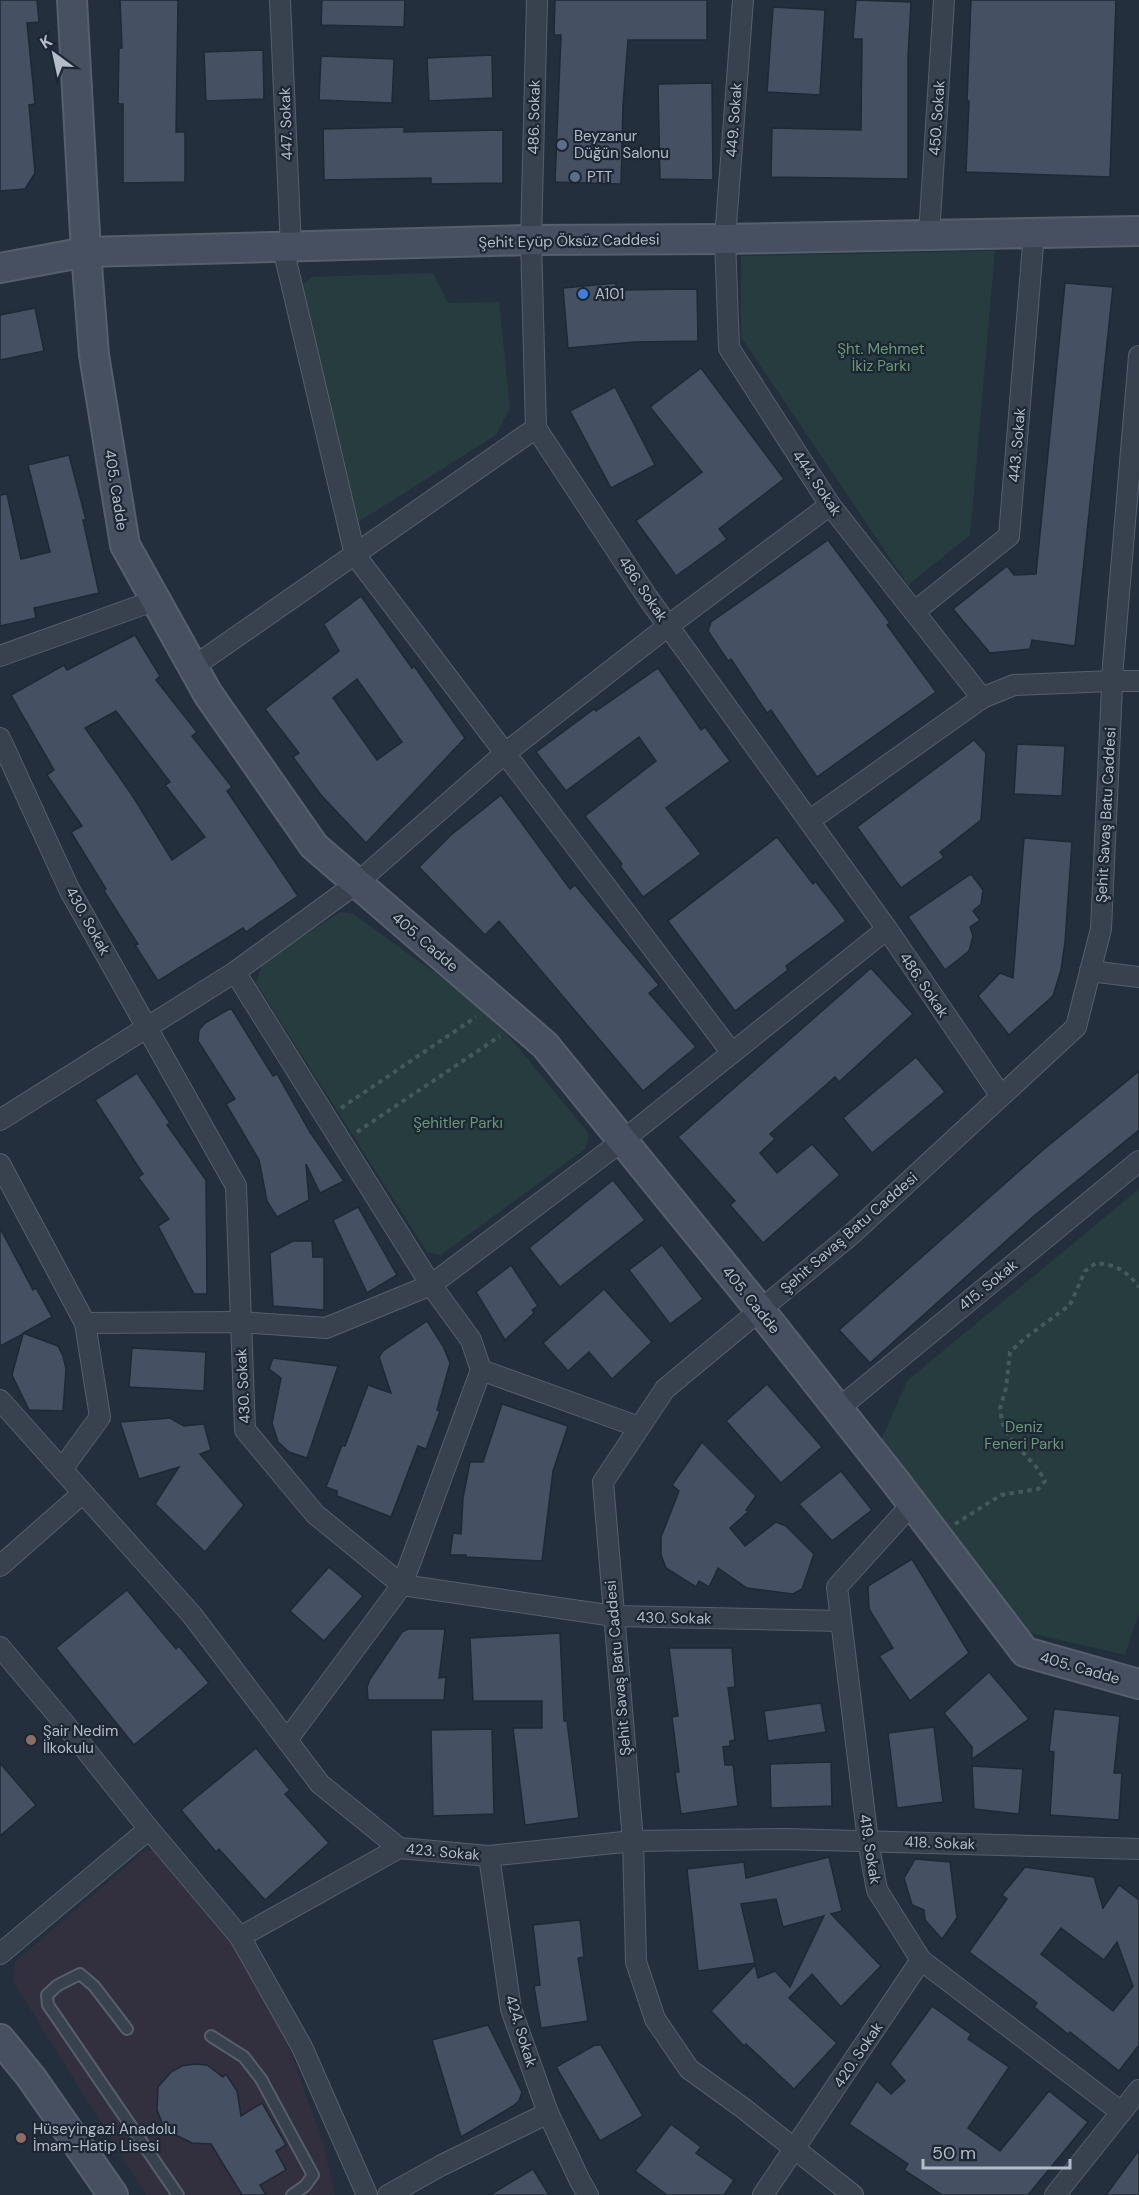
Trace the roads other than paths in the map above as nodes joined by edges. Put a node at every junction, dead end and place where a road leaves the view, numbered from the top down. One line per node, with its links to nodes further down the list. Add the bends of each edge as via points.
1 (72, 0): 12 (street, 405. Cadde)
2 (280, 0): 11 (street, 447. Sokak)
3 (537, 0): 10 (street, 486. Sokak)
4 (743, 0): 9 (street, 449. Sokak)
5 (944, 0): 8 (street, 450. Sokak)
6 (1139, 231): 7 (street, Şehit Eyüp Öksüz Caddesi)
7 (1034, 233): 8 (street, Şehit Eyüp Öksüz Caddesi); 19 (street, 443. Sokak, via 1009,536)
8 (929, 235): 9 (street, Şehit Eyüp Öksüz Caddesi)
9 (725, 239): 10 (street, Şehit Eyüp Öksüz Caddesi); 16 (street, 444. Sokak, via 729,348)
10 (531, 240): 11 (street, Şehit Eyüp Öksüz Caddesi); 15 (street, 486. Sokak)
11 (287, 248): 12 (street, Şehit Eyüp Öksüz Caddesi); 17 (street, 447. Sokak)
12 (86, 252): 13 (street, Şehit Eyüp Öksüz Caddesi); 18 (street, 405. Cadde, via 94,356 125,545)
13 (0, 268)
14 (1139, 356): 23 (street, Şehit Savaş Batu Caddesi)
15 (536, 428): 17 (street); 20 (street, 486. Sokak)
16 (830, 505): 19 (street, 444. Sokak); 20 (street)
17 (355, 555): 22 (street); 27 (street)
18 (156, 600): 21 (street); 22 (street, 405. Cadde)
19 (914, 612): 25 (street, 444. Sokak)
20 (668, 626): 27 (street); 28 (street, 486. Sokak)
21 (0, 656)
22 (193, 667): 29 (street, 405. Cadde, via 314,846)
23 (1112, 681): 24 (street); 25 (street, via 1014,685); 31 (street, Şehit Savaş Batu Caddesi, via 1101,929)
24 (1139, 681)
25 (982, 698): 28 (street)
26 (0, 738): 34 (street, 430. Sokak, via 69,889)
27 (504, 754): 29 (street); 35 (street)
28 (809, 822): 30 (street, 486. Sokak)
29 (357, 883): 32 (street); 38 (street, 405. Cadde, via 545,1046)
30 (887, 929): 35 (street); 36 (street, 486. Sokak)
31 (1090, 971): 33 (street); 36 (street, Şehit Savaş Batu Caddesi, via 1076,1027)
32 (235, 972): 34 (street); 41 (street)
33 (1139, 977)
34 (147, 1027): 37 (street); 43 (street, 430. Sokak, via 236,1186)
35 (732, 1053): 38 (street)
36 (1001, 1096): 42 (street, Şehit Savaş Batu Caddesi, via 853,1233)
37 (0, 1119)
38 (622, 1141): 41 (street); 42 (street, 405. Cadde)
39 (1139, 1161): 47 (street, 415. Sokak)
40 (0, 1164): 44 (street)
41 (431, 1285): 43 (street, via 326,1328); 45 (street, via 471,1340)
42 (760, 1310): 47 (street, 405. Cadde); 48 (street, Şehit Savaş Batu Caddesi, via 665,1389)
43 (240, 1322): 44 (street); 53 (street, 430. Sokak, via 245,1430 315,1514)
44 (85, 1323): 49 (street, via 99,1417)
45 (481, 1370): 48 (street); 53 (street)
46 (0, 1400): 49 (street)
47 (838, 1409): 51 (street, 405. Cadde)
48 (639, 1427): 54 (street, Şehit Savaş Batu Caddesi, via 603,1482)
49 (62, 1469): 50 (street)
50 (83, 1493): 52 (street); 58 (street, via 192,1616)
51 (912, 1504): 55 (street, 419. Sokak, via 837,1587); 57 (street, 405. Cadde, via 1024,1652)
52 (0, 1566)
53 (402, 1586): 54 (street, 430. Sokak); 58 (street)
54 (614, 1616): 55 (street, 430. Sokak); 60 (street, Şehit Savaş Batu Caddesi)
55 (841, 1621): 61 (street, 419. Sokak)
56 (0, 1647): 59 (street)
57 (1139, 1684)
58 (287, 1740): 62 (street, via 320,1784)
59 (149, 1828): 65 (street); 66 (street)
60 (633, 1841): 61 (street, 418. Sokak); 64 (street, 423. Sokak); 74 (street, Şehit Savaş Batu Caddesi, via 636,1962 655,2019 689,2069)
61 (868, 1841): 63 (street, 418. Sokak); 67 (street, 419. Sokak, via 877,1890)
62 (399, 1848): 64 (street, 423. Sokak); 65 (street, 423. Sokak)
63 (1139, 1849)
64 (489, 1856): 73 (street, 424. Sokak, via 511,2009)
65 (240, 1937): 78 (street, via 302,2047)
66 (0, 1954)
67 (921, 1960): 72 (street, 419. Sokak); 74 (street, 420. Sokak)
68 (127, 2029): 76 (lane, via 80,1974 47,1995 48,2004)
69 (211, 2036): 77 (lane, via 244,2057 261,2079 313,2175)
70 (0, 2039): 75 (street)
71 (1139, 2090): 72 (street)
72 (1121, 2112): 83 (street)
73 (548, 2113): 79 (street); 80 (street, 424. Sokak)
74 (795, 2149): 81 (street, 420. Sokak); 82 (street, Şehit Savaş Batu Caddesi)
75 (113, 2195)
76 (178, 2195)
77 (292, 2195)
78 (367, 2195)
79 (388, 2195)
80 (588, 2195)
81 (763, 2195)
82 (853, 2195)
83 (1055, 2195)

